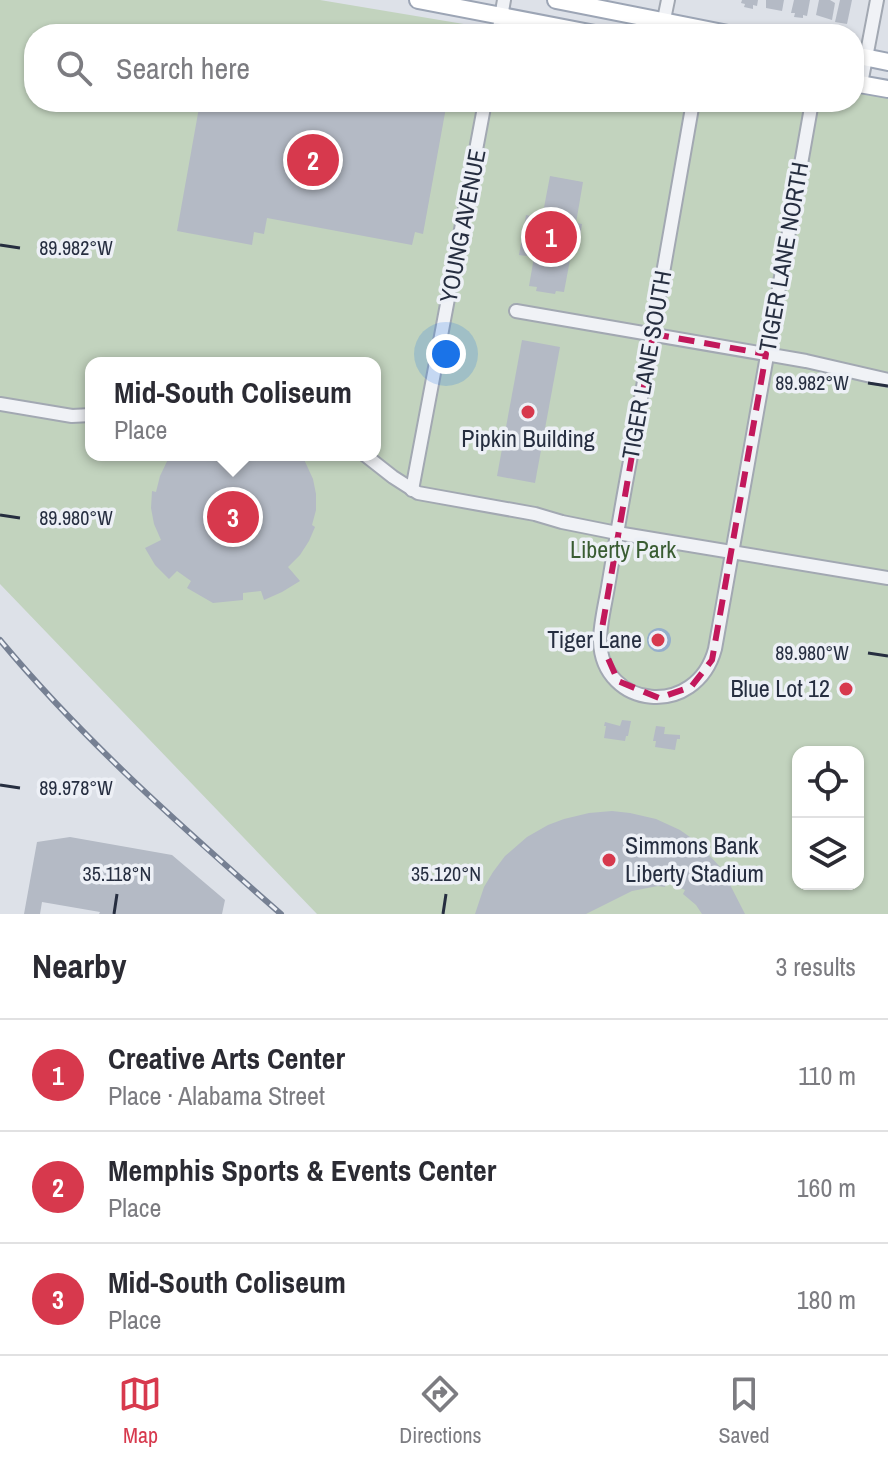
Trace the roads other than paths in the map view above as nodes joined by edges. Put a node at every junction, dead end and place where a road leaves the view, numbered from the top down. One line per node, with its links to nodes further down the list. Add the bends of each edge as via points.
1 (418, 0): 5 (main road)
2 (556, 0): 7 (main road)
3 (668, 0): 8 (street)
4 (877, 0): 9 (street)
5 (503, 7): 6 (main road)
6 (561, 24)
7 (647, 24)
8 (663, 24)
9 (864, 43)
10 (864, 57): 11 (main road)
11 (888, 62)
12 (864, 85): 13 (main road)
13 (888, 89)
14 (483, 112): 24 (street, YOUNG AVENUE)
15 (691, 112): 18 (street, TIGER LANE SOUTH)
16 (810, 112): 19 (street, TIGER LANE NORTH)
17 (516, 311): 18 (street)
18 (653, 334): 19 (street); 25 (street, TIGER LANE SOUTH)
19 (766, 354): 20 (street); 26 (street, TIGER LANE NORTH)
20 (888, 380)
21 (0, 404): 22 (street)
22 (85, 415)
23 (373, 461): 24 (street)
24 (412, 490): 25 (street)
25 (617, 533): 26 (street); 28 (street, TIGER LANE SOUTH, via 601,629 610,673 627,688 648,696 671,696 691,687 707,670)
26 (732, 553): 27 (street); 28 (street, TIGER LANE NORTH)
27 (888, 578)
28 (715, 649)

